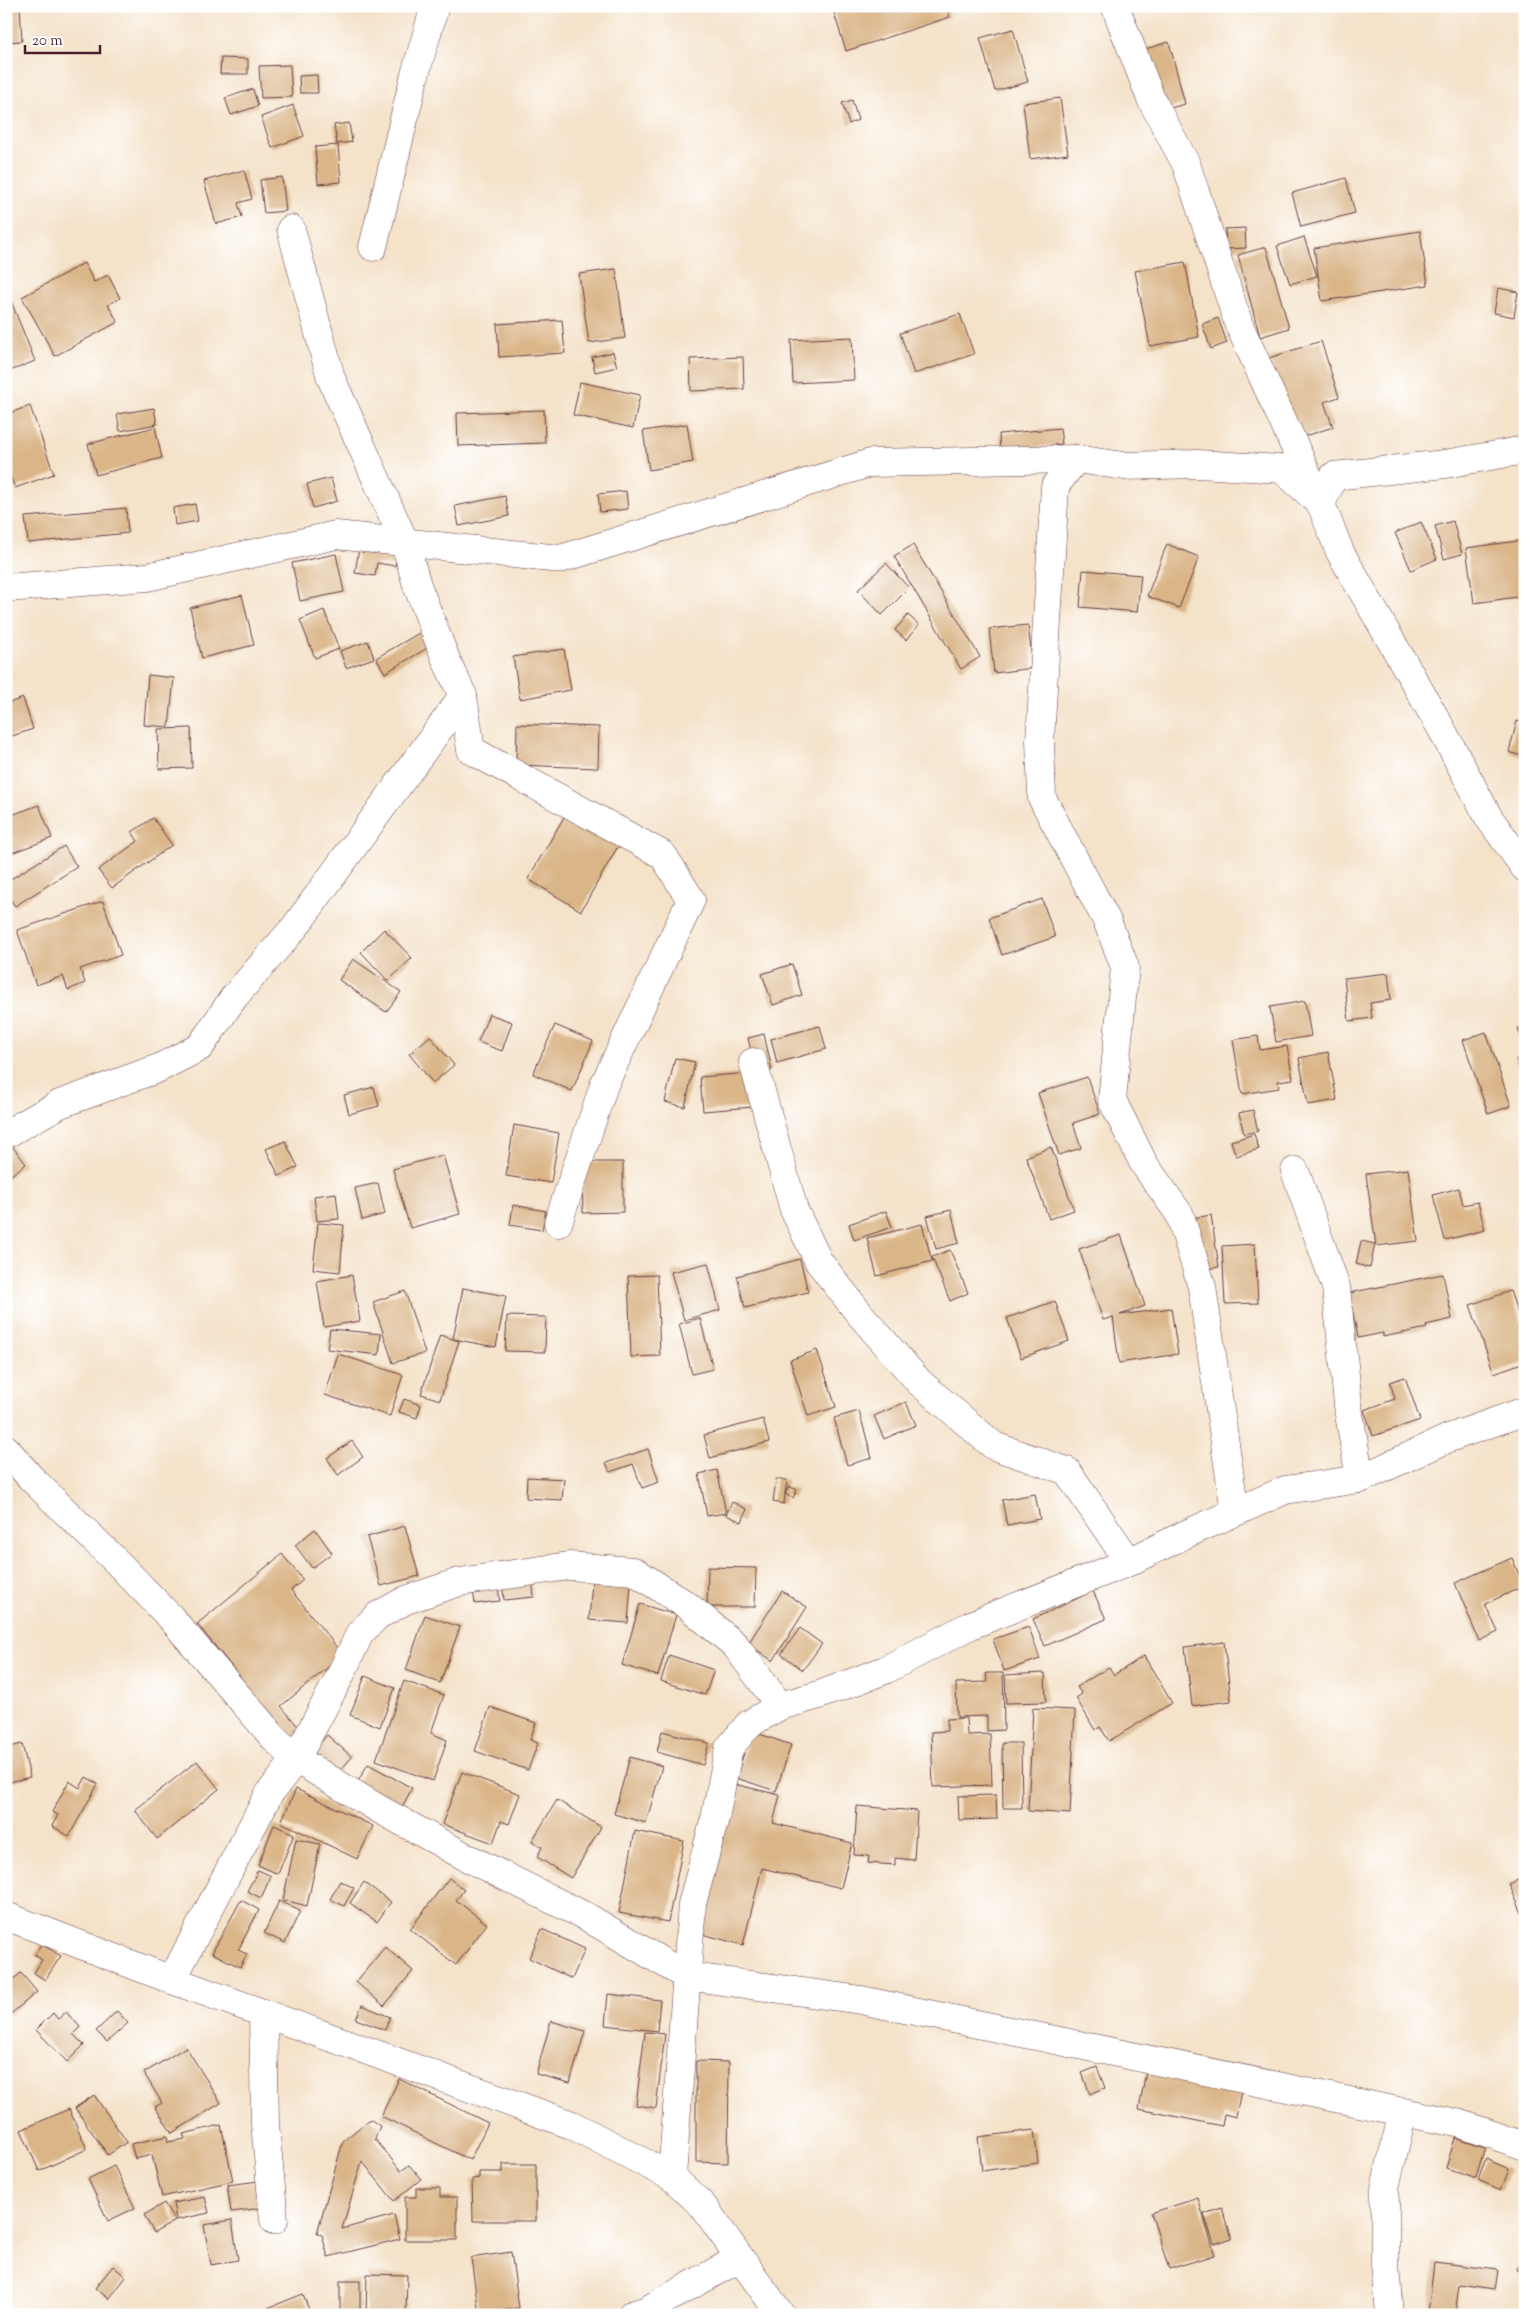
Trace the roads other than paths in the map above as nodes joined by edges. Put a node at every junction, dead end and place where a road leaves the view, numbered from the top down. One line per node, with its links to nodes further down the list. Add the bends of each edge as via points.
1 (435, 6): 4 (street)
2 (1115, 6): 7 (street, via 1151,99 1186,164 1239,324)
3 (291, 229): 8 (street, via 331,378)
4 (373, 247)
5 (1525, 450): 7 (street, via 1445,464 1334,476)
6 (1076, 459): 7 (street, via 1124,466 1197,464 1282,469); 8 (street, via 870,463 560,558); 19 (street, via 1055,486 1040,740 1042,798 1107,921 1125,966 1112,1100 1144,1164 1180,1215 1202,1287)
7 (1321, 504): 11 (street, via 1340,552 1489,818)
8 (405, 543): 9 (street, via 336,535 147,577); 10 (street, via 416,586)
9 (6, 588)
10 (463, 696): 13 (street, via 296,928 234,997 200,1047 159,1068 60,1104); 15 (street, via 471,750 663,855 691,900 604,1085)
11 (1525, 868)
12 (753, 1062): 20 (street, via 794,1210 819,1262 859,1314 919,1382 994,1446 1067,1471)
13 (6, 1134)
14 (1295, 1171): 18 (street, via 1336,1288 1349,1414)
15 (558, 1223)
16 (1525, 1411): 18 (street, via 1449,1438)
17 (6, 1449): 22 (street, via 171,1618 274,1738)
18 (1360, 1479): 19 (street, via 1285,1490)
19 (1235, 1512): 20 (street)
20 (1129, 1562): 21 (street, via 970,1626 885,1670)
21 (780, 1706): 22 (street, via 735,1645 688,1606 634,1571 569,1566 459,1582 406,1600 377,1616 360,1633); 24 (street, via 749,1724 729,1748 715,1818 692,1904)
22 (296, 1759): 24 (street, via 378,1810 587,1917); 25 (street, via 269,1794)
23 (6, 1916): 25 (street)
24 (686, 1976): 27 (street, via 861,2000); 29 (street)
25 (172, 1980): 26 (street)
26 (263, 2013): 29 (street, via 572,2125); 30 (street, via 265,2124)
27 (1403, 2112): 28 (street, via 1461,2124); 34 (street, via 1385,2188)
28 (1525, 2146)
29 (672, 2178): 31 (street, via 703,2206)
30 (274, 2220)
31 (740, 2258): 32 (street, via 647,2310); 33 (street)
32 (631, 2315)
33 (781, 2315)
34 (1388, 2315)

